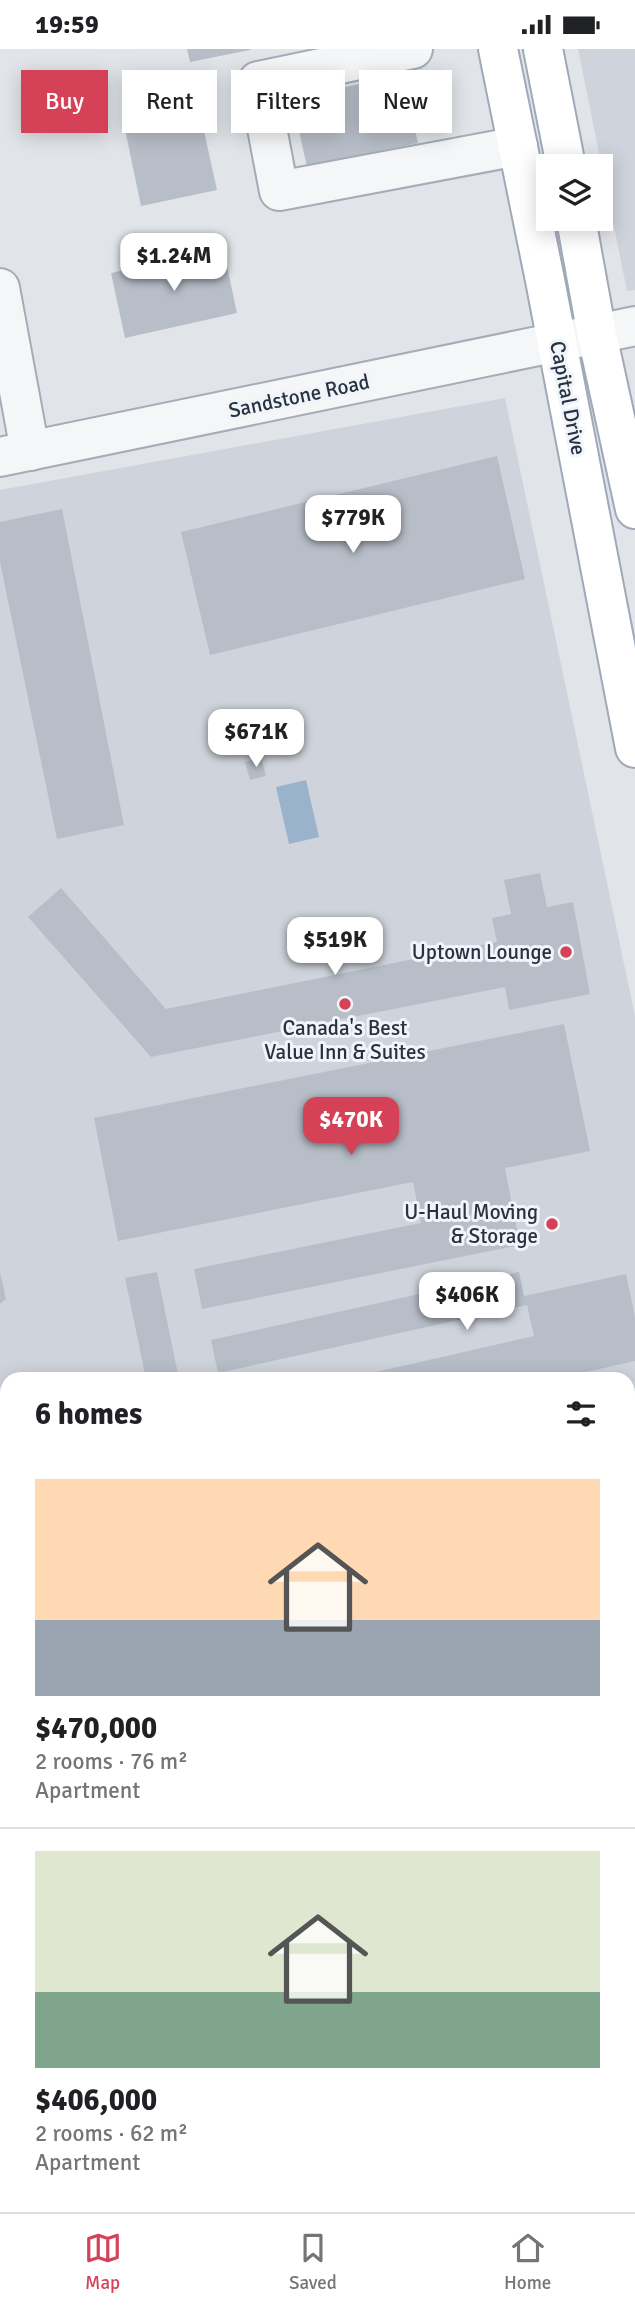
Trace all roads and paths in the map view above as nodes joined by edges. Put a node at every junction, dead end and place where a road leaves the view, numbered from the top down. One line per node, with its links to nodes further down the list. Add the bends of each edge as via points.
1 (413, 49): 4 (street, via 258,81 279,191)
2 (498, 49): 4 (main road, Capital Drive)
3 (542, 49): 5 (main road)
4 (518, 146): 10 (main road, Capital Drive)
5 (564, 154)
6 (578, 231): 9 (main road, Capital Drive)
7 (0, 288): 11 (street)
8 (635, 326): 9 (street, Sandstone Road)
9 (597, 335): 10 (street, Sandstone Road); 12 (main road, Capital Drive)
10 (558, 343): 11 (street, Sandstone Road); 13 (main road, Capital Drive)
11 (15, 454)
12 (635, 509)
13 (635, 748)

